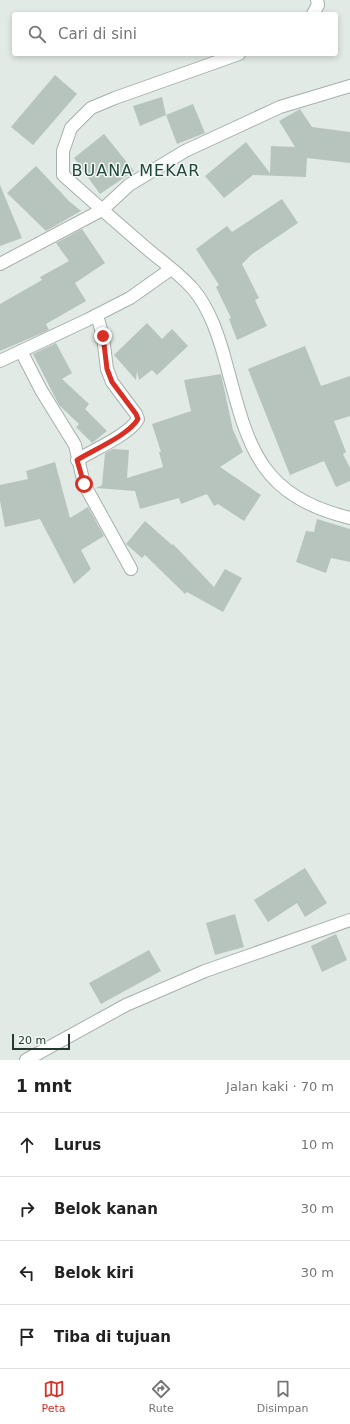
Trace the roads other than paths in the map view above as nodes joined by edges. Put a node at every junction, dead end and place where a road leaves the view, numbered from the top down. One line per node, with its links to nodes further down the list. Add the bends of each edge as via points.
1 (317, 0): 2 (street)
2 (315, 12)
3 (233, 56): 5 (street, via 91,108 71,128 63,151 63,175)
4 (350, 86): 5 (street, via 280,107 185,151 129,185)
5 (102, 210): 6 (street); 7 (street)
6 (0, 264)
7 (171, 269): 8 (street, via 130,298); 12 (street, via 193,289 209,315 220,339 243,427 258,458 278,485 300,500 327,512)
8 (97, 315): 9 (street); 11 (street, via 103,336 107,369 112,382 138,419 126,432)
9 (21, 351): 10 (street); 11 (street, via 75,445)
10 (0, 361)
11 (77, 460): 13 (street, via 84,484)
12 (350, 518)
13 (132, 569)
14 (350, 920): 15 (street, via 205,971 126,1005)
15 (26, 1060)

